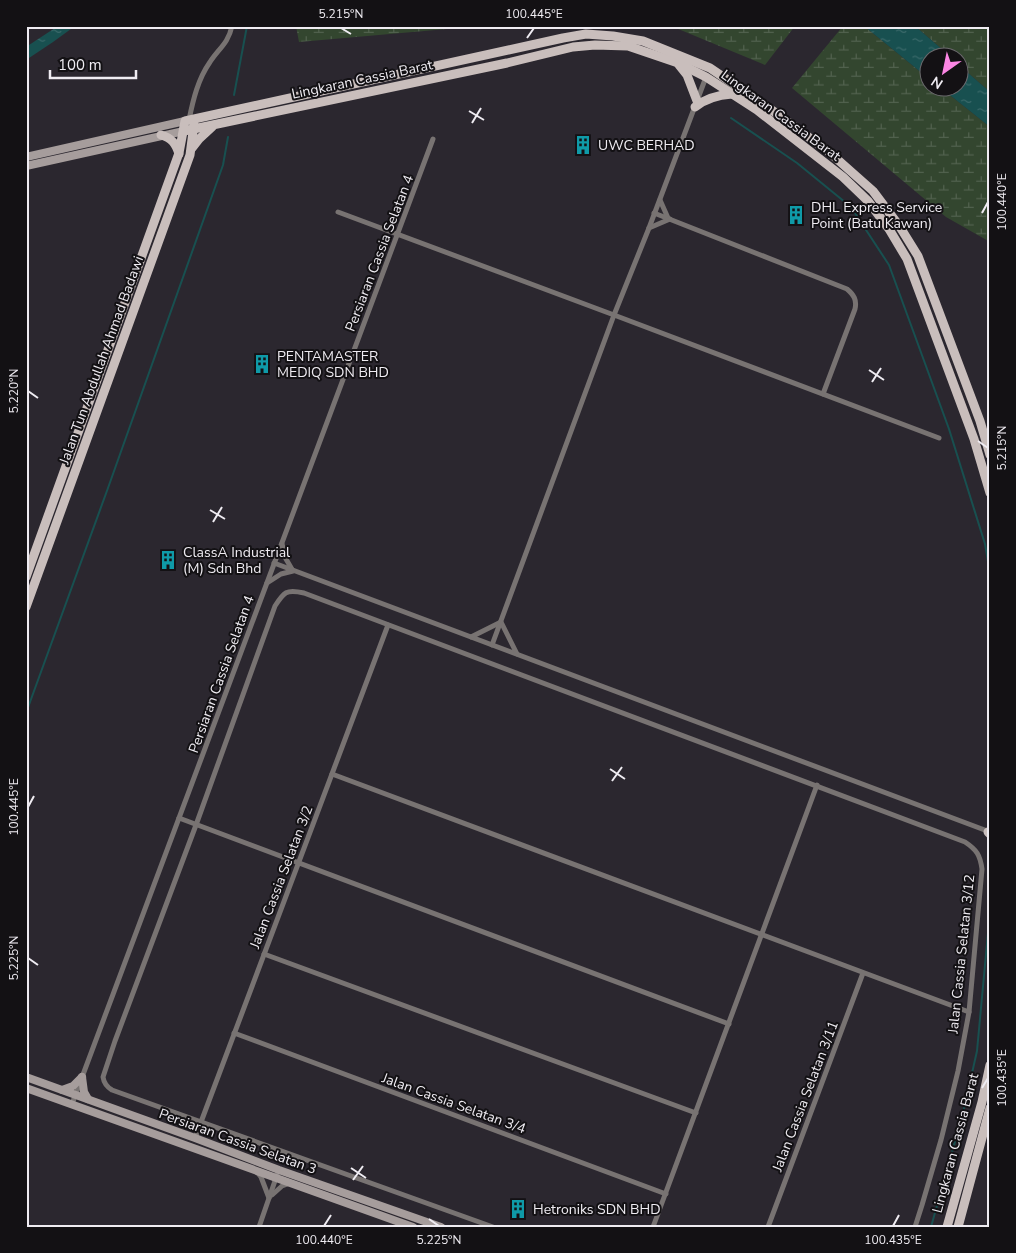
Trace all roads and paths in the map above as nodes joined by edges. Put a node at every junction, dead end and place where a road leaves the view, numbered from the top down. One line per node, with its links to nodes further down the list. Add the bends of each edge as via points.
1 (232, 26): 6 (street, via 226,42 202,75)
2 (678, 63): 3 (main road, Lingkaran Cassia Barat); 5 (main road, via 686,75); 7 (main road, Lingkaran Cassia Barat, via 628,46 573,47)
3 (706, 78): 4 (main road, Lingkaran Cassia Barat); 5 (street)
4 (732, 94): 5 (main road, via 718,95); 27 (main road, Lingkaran Cassia Barat, via 843,178 868,201 889,229 907,259 974,439)
5 (696, 104): 15 (street)
6 (188, 123): 8 (main road, Jalan Tun Abdullah Ahmad Badawi); 9 (street); 12 (main road, Jalan Tun Abdullah Ahmad Badawi); 13 (street); 26 (main road, Lingkaran Cassia Barat, via 586,34 643,41 710,68 829,152 873,191 900,227 918,256)
7 (217, 124): 8 (main road, Lingkaran Cassia Barat); 11 (main road, via 198,139)
8 (194, 129): 11 (main road, Jalan Tun Abdullah Ahmad Badawi)
9 (161, 135): 12 (main road, via 172,140); 14 (street)
10 (433, 139): 20 (street, Persiaran Cassia Selatan 4)
11 (190, 152): 23 (main road, Jalan Tun Abdullah Ahmad Badawi)
12 (179, 154): 22 (main road, Jalan Tun Abdullah Ahmad Badawi)
13 (26, 157)
14 (26, 166)
15 (660, 200): 17 (street); 18 (street)
16 (338, 212): 20 (street)
17 (654, 213): 18 (street); 19 (street)
18 (669, 219): 19 (street); 24 (street, via 852,293 855,310)
19 (649, 228): 21 (street)
20 (398, 234): 21 (street); 28 (street, Persiaran Cassia Selatan 4)
21 (614, 315): 24 (street); 34 (street)
22 (109, 348): 23 (main road, via 116,347); 31 (main road, Jalan Tun Abdullah Ahmad Badawi)
23 (118, 354): 33 (main road, Jalan Tun Abdullah Ahmad Badawi)
24 (822, 394): 25 (street)
25 (939, 438)
26 (990, 455)
27 (990, 493)
28 (282, 544): 29 (street, Persiaran Cassia Selatan 4); 30 (street)
29 (274, 563): 30 (street); 32 (street, Persiaran Cassia Selatan 4)
30 (293, 570): 32 (street); 36 (street)
31 (26, 577)
32 (267, 583): 41 (street, Persiaran Cassia Selatan 4)
33 (26, 608)
34 (501, 622): 36 (street); 37 (street); 38 (street)
35 (388, 625): 39 (street, Jalan Cassia Selatan 3/2); 40 (street); 42 (street, via 304,593 293,591 283,594)
36 (470, 637): 37 (street)
37 (492, 645): 38 (street)
38 (517, 654): 43 (street)
39 (332, 774): 44 (street, Jalan Cassia Selatan 3/2); 45 (street)
40 (817, 786): 45 (street); 48 (street, Jalan Cassia Selatan 3/12, via 975,848 981,858 982,869)
41 (179, 818): 42 (street); 53 (street, Persiaran Cassia Selatan 4)
42 (196, 825): 44 (street); 61 (street, via 103,1077 104,1083 112,1090)
43 (989, 832)
44 (298, 863): 46 (street, Jalan Cassia Selatan 3/2); 49 (street)
45 (762, 935): 47 (street); 49 (street)
46 (264, 954): 50 (street, Jalan Cassia Selatan 3/2); 60 (street)
47 (863, 973): 48 (street); 74 (street, Jalan Cassia Selatan 3/11)
48 (969, 1012): 75 (street, Jalan Cassia Selatan 3/12, via 941,1140)
49 (729, 1024): 60 (street)
50 (234, 1033): 61 (street, Jalan Cassia Selatan 3/2); 67 (street, Jalan Cassia Selatan 3/4)
51 (990, 1065): 76 (main road, Lingkaran Cassia Barat)
52 (26, 1077): 55 (street, Persiaran Cassia Selatan 3)
53 (82, 1077): 55 (street); 56 (street, Persiaran Cassia Selatan 4); 57 (street)
54 (26, 1088): 58 (street, Persiaran Cassia Selatan 3)
55 (62, 1090): 56 (street, Persiaran Cassia Selatan 3)
56 (76, 1095): 57 (street, Persiaran Cassia Selatan 3); 58 (street, Persiaran Cassia Selatan 4)
57 (88, 1099): 62 (street, Persiaran Cassia Selatan 3)
58 (72, 1104): 64 (street, Persiaran Cassia Selatan 3)
59 (990, 1108): 77 (main road, Lingkaran Cassia Barat)
60 (696, 1113): 67 (street)
61 (201, 1121): 62 (street, Jalan Cassia Selatan 3/2); 72 (street)
62 (195, 1138): 63 (street, Persiaran Cassia Selatan 3)
63 (279, 1170): 65 (street); 71 (street, Persiaran Cassia Selatan 3)
64 (256, 1171): 65 (street, Persiaran Cassia Selatan 3); 68 (street)
65 (276, 1178): 66 (street, Persiaran Cassia Selatan 3); 68 (street)
66 (290, 1183): 68 (street, via 276,1190); 70 (street, Persiaran Cassia Selatan 3)
67 (666, 1194): 73 (street)
68 (269, 1199): 69 (street)
69 (259, 1227)
70 (413, 1227)
71 (441, 1227)
72 (493, 1227)
73 (653, 1227)
74 (768, 1227)
75 (915, 1227)
76 (947, 1227)
77 (958, 1227)

